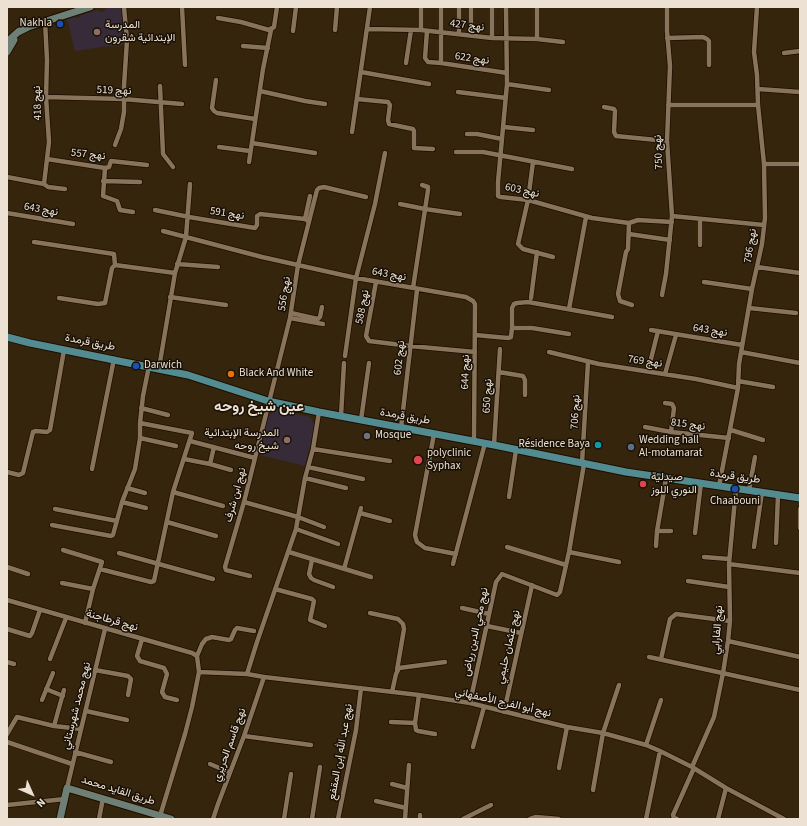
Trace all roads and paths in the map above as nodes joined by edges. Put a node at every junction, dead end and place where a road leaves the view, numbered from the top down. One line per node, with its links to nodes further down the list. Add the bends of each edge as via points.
1 (90, 7): 18 (main road)
2 (124, 7): 59 (street, via 127,40)
3 (182, 7): 44 (street)
4 (277, 7): 20 (street, via 274,27)
5 (296, 7): 25 (street)
6 (337, 7): 21 (street)
7 (370, 7): 19 (street)
8 (421, 7): 23 (street)
9 (441, 7): 27 (street, نهج 622)
10 (459, 7): 29 (street)
11 (471, 7): 30 (street)
12 (492, 7): 31 (street)
13 (506, 7): 33 (street, نهج 603)
14 (537, 7): 34 (street)
15 (667, 7): 32 (street, نهج 750)
16 (757, 7): 52 (street, نهج 796, via 754,52)
17 (218, 18): 20 (street)
18 (45, 21): 24 (main road); 57 (street, نهج 418)
19 (368, 29): 22 (street, نهج 427); 46 (street)
20 (271, 30): 38 (street)
21 (335, 30)
22 (411, 30): 23 (street, نهج 427); 42 (street)
23 (421, 30): 26 (street, نهج 427)
24 (20, 31): 28 (main road); 35 (main road); 40 (main road)
25 (293, 31)
26 (427, 31): 27 (street, نهج 427); 43 (street, via 425,60)
27 (441, 32): 29 (street, نهج 427); 43 (street, نهج 622)
28 (7, 33)
29 (459, 33): 30 (street, نهج 427)
30 (470, 35): 31 (street, نهج 427)
31 (492, 38): 33 (street, نهج 427)
32 (667, 38): 45 (street, via 707,39); 64 (street, نهج 750, via 670,66)
33 (506, 39): 34 (street, نهج 427); 47 (street, نهج 603)
34 (537, 39): 36 (street, نهج 427)
35 (7, 42)
36 (563, 42)
37 (243, 46): 38 (street)
38 (268, 48): 53 (street)
39 (800, 51): 41 (street)
40 (7, 52)
41 (784, 53)
42 (406, 63)
43 (441, 63): 47 (street, نهج 622)
44 (185, 65)
45 (709, 65)
46 (362, 72): 49 (street); 60 (street)
47 (507, 73): 50 (street, نهج 603)
48 (216, 80): 67 (street, via 212,108 214,111)
49 (429, 84)
50 (507, 84): 54 (street); 58 (street, نهج 603)
51 (160, 86): 61 (street)
52 (758, 89): 56 (street); 65 (street, نهج 796)
53 (260, 90): 63 (street); 67 (street)
54 (549, 90)
55 (458, 92): 58 (street)
56 (800, 92)
57 (46, 97): 59 (street, نهج 519); 83 (street, نهج 418, via 49,142)
58 (506, 98): 68 (street, نهج 603)
59 (123, 99): 61 (street, نهج 519); 75 (street, via 123,118)
60 (357, 99): 70 (street); 77 (street, via 388,102 389,124 413,129 414,148)
61 (160, 102): 62 (street, نهج 519); 89 (street, via 163,154)
62 (182, 104)
63 (325, 104)
64 (668, 105): 65 (street); 73 (street, نهج 750)
65 (758, 105): 86 (street, نهج 796)
66 (604, 107): 73 (street, via 615,111 616,136)
67 (255, 119): 74 (street)
68 (504, 127): 69 (street); 72 (street, نهج 603)
69 (534, 130)
70 (352, 132)
71 (467, 134): 72 (street)
72 (502, 139): 82 (street, نهج 603)
73 (666, 141): 108 (street, نهج 750)
74 (252, 143): 78 (street); 80 (street)
75 (115, 145)
76 (219, 147): 78 (street)
77 (433, 149)
78 (250, 151): 84 (street)
79 (456, 152): 82 (street)
80 (315, 153)
81 (385, 153): 132 (street)
82 (501, 155): 85 (street); 101 (street, نهج 603, via 498,196)
83 (47, 159): 90 (street, نهج 557); 95 (street, نهج 418)
84 (249, 162)
85 (533, 162): 91 (street); 101 (street)
86 (764, 164): 87 (street); 116 (street, نهج 796)
87 (800, 164)
88 (147, 165): 90 (street, نهج 557, via 111,161 109,167)
89 (173, 167)
90 (105, 168): 93 (street)
91 (572, 169)
92 (7, 177): 95 (street)
93 (103, 181): 94 (street); 105 (street, via 103,196 117,201 119,209)
94 (140, 182)
95 (44, 184): 98 (street)
96 (190, 184): 109 (street)
97 (422, 185): 103 (street, نهج 602, via 428,188)
98 (65, 189)
99 (310, 196): 112 (street)
100 (366, 197): 112 (street, نهج 556, via 319,188)
101 (528, 200): 110 (street, نهج 603); 123 (street, via 518,244 523,249)
102 (400, 204): 103 (street)
103 (425, 209): 107 (street); 135 (street, نهج 602)
104 (155, 210): 109 (street, نهج 591)
105 (133, 212)
106 (7, 213): 115 (street, نهج 643)
107 (460, 214)
108 (672, 216): 111 (street); 113 (street, نهج 750)
109 (188, 217): 112 (street, نهج 591, via 255,228 260,214); 119 (street)
110 (586, 217): 114 (street, نهج 603); 146 (street)
111 (700, 218): 116 (street); 122 (street)
112 (307, 220): 127 (street, نهج 556)
113 (672, 222): 114 (street, نهج 603, via 638,220); 120 (street, نهج 750)
114 (628, 223): 118 (street)
115 (73, 224)
116 (764, 224): 129 (street, نهج 796)
117 (163, 232): 119 (street, نهج 643)
118 (629, 234): 120 (street); 143 (street, via 618,294 620,301)
119 (186, 237): 125 (street); 127 (street, نهج 643)
120 (670, 240): 137 (street, نهج 750)
121 (34, 242): 126 (street, via 114,254)
122 (700, 245)
123 (537, 252): 124 (street); 140 (street)
124 (553, 257)
125 (177, 264): 128 (street); 130 (street)
126 (115, 265): 130 (street); 139 (street, via 112,268 106,303)
127 (298, 265): 132 (street, نهج 643); 148 (street, نهج 556)
128 (218, 267)
129 (757, 268): 131 (street); 136 (street, نهج 796)
130 (175, 273): 138 (street)
131 (800, 273)
132 (356, 278): 133 (street, نهج 643); 165 (street)
133 (376, 282): 135 (street, نهج 643); 159 (street, نهج 588, via 367,338 373,342)
134 (704, 282): 136 (street)
135 (415, 289): 141 (street, نهج 643, via 466,297); 159 (street, نهج 602)
136 (752, 289): 145 (street, نهج 796)
137 (662, 295)
138 (170, 297): 142 (street); 172 (street)
139 (59, 298)
140 (532, 298)
141 (475, 304): 155 (street, نهج 644)
142 (226, 305)
143 (632, 305)
144 (322, 307): 148 (street, via 318,319)
145 (749, 308): 147 (street); 158 (street, نهج 796)
146 (569, 309): 149 (street); 151 (street, via 528,302 514,304)
147 (796, 313)
148 (291, 315): 150 (street); 180 (street, نهج 556)
149 (612, 317)
150 (323, 324)
151 (512, 328): 154 (street, via 532,328); 155 (street, via 512,336 508,338)
152 (651, 330): 153 (street, نهج 643)
153 (658, 331): 156 (street, نهج 643); 173 (street)
154 (569, 334)
155 (475, 335): 162 (street, نهج 644)
156 (676, 335): 158 (street, نهج 643); 175 (street)
157 (8, 338): 161 (main road, طريق قرمدة)
158 (742, 345): 164 (street, نهج 796)
159 (410, 346): 162 (street); 188 (street, نهج 602)
160 (500, 349): 174 (street, نهج 650)
161 (64, 350): 166 (main road, طريق قرمدة); 213 (street, via 50,430 34,432 23,473 19,475)
162 (475, 352): 197 (street, نهج 644)
163 (549, 352): 167 (street, نهج 769)
164 (741, 352): 168 (street); 176 (street, نهج 796)
165 (345, 356)
166 (114, 359): 171 (main road, طريق قرمدة); 211 (street)
167 (588, 362): 173 (street, نهج 769); 208 (street, نهج 706)
168 (800, 362)
169 (344, 363): 185 (street)
170 (369, 363): 186 (street)
171 (149, 366): 172 (main road, طريق قرمدة); 182 (street)
172 (159, 368): 180 (main road, طريق قرمدة, via 207,380)
173 (648, 371): 175 (street, نهج 769)
174 (499, 372): 179 (street, via 523,376); 199 (street, نهج 650)
175 (666, 374): 178 (street, نهج 769)
176 (738, 381): 177 (street); 178 (street, نهج 796)
177 (773, 387)
178 (738, 388): 190 (street, نهج 796)
179 (525, 395)
180 (268, 401): 183 (main road, طريق قرمدة); 205 (street, نهج ابن شرف)
181 (665, 403): 191 (street, via 672,404 674,408)
182 (141, 408): 184 (street); 187 (street)
183 (319, 412): 185 (main road, طريق قرمدة); 202 (street)
184 (168, 415)
185 (341, 416): 186 (main road, طريق قرمدة)
186 (361, 420): 188 (main road, طريق قرمدة)
187 (140, 423): 193 (street); 196 (street, via 192,434)
188 (401, 428): 192 (main road, طريق قرمدة)
189 (645, 428): 191 (street, نهج 815)
190 (731, 430): 194 (street, نهج 796); 195 (street)
191 (671, 432): 194 (street, نهج 815)
192 (434, 434): 197 (main road, طريق قرمدة); 256 (street, via 415,535 425,548)
193 (140, 438): 200 (street); 219 (street, via 135,469)
194 (729, 438): 218 (street, نهج 796)
195 (763, 440)
196 (190, 441): 201 (street); 206 (street)
197 (474, 442): 198 (main road, طريق قرمدة)
198 (485, 443): 199 (main road, طريق قرمدة); 256 (street)
199 (494, 445): 203 (main road, طريق قرمدة)
200 (176, 446)
201 (214, 447): 205 (street); 209 (street)
202 (313, 449): 207 (street); 210 (street)
203 (516, 450): 208 (main road, طريق قرمدة); 227 (street)
204 (755, 457): 222 (street)
205 (255, 458): 230 (street, نهج ابن شرف)
206 (184, 459): 209 (street); 223 (street)
207 (390, 461)
208 (583, 463): 216 (main road, طريق قرمدة); 254 (street, نهج 706)
209 (210, 464): 212 (street)
210 (308, 467): 214 (street); 215 (street)
211 (92, 469)
212 (231, 470)
213 (7, 472)
214 (305, 478): 220 (street); 235 (street)
215 (363, 479)
216 (666, 479): 217 (main road, طريق قرمدة); 243 (street)
217 (701, 483): 218 (main road, طريق قرمدة); 245 (street)
218 (719, 486): 221 (main road, طريق قرمدة)
219 (127, 488): 225 (street); 229 (street)
220 (346, 488)
221 (736, 488): 222 (main road, طريق قرمدة); 261 (street, نهج الفارابي)
222 (749, 490): 224 (main road, طريق قرمدة)
223 (173, 492): 231 (street); 238 (street)
224 (762, 492): 226 (main road, طريق قرمدة); 251 (street)
225 (146, 493)
226 (778, 495): 228 (main road, طريق قرمدة); 247 (street)
227 (509, 497)
228 (800, 498)
229 (122, 502): 232 (street); 236 (street)
230 (244, 502): 235 (street); 269 (street, نهج ابن شرف, via 225,567 226,570)
231 (223, 506)
232 (146, 508)
233 (55, 509): 236 (street)
234 (800, 509): 241 (street)
235 (298, 518): 240 (street); 242 (street)
236 (117, 521): 239 (street, via 111,536)
237 (390, 521): 266 (street, via 360,510)
238 (167, 522): 246 (street); 259 (street)
239 (52, 525)
240 (324, 527)
241 (800, 528)
242 (296, 529): 248 (street); 253 (street)
243 (657, 531): 244 (street); 249 (street)
244 (671, 531)
245 (695, 533)
246 (216, 536)
247 (776, 543)
248 (338, 544)
249 (656, 546)
250 (507, 547): 263 (street)
251 (754, 547)
252 (63, 550): 265 (street, via 100,560)
253 (288, 552): 258 (street); 278 (street)
254 (569, 552): 260 (street); 263 (street, نهج 706)
255 (119, 553): 259 (street)
256 (456, 554): 262 (street)
257 (704, 557): 261 (street)
258 (312, 560): 266 (street); 275 (street, via 309,574 311,578)
259 (158, 562): 265 (street, via 153,582); 271 (street)
260 (620, 562)
261 (729, 562): 267 (street); 276 (street, نهج الفارابي)
262 (453, 564)
263 (566, 564): 274 (street, نهج 706, via 559,594)
264 (7, 567): 268 (street)
265 (100, 569): 277 (street)
266 (344, 569): 270 (street)
267 (800, 573)
268 (28, 574)
269 (250, 576)
270 (371, 577)
271 (213, 579)
272 (688, 580): 276 (street)
273 (62, 583): 277 (street)
274 (532, 585): 283 (street, نهج محي الدين رياض, via 502,574 496,582); 292 (street, نهج عثمان حليمي)
275 (333, 587)
276 (729, 587): 285 (street, نهج الفارابي)
277 (93, 589): 286 (street)
278 (275, 590): 287 (street, via 312,599 314,601 310,620); 308 (street)
279 (7, 600): 281 (street, نهج قرطاجنة)
280 (462, 608): 283 (street)
281 (40, 610): 284 (street, نهج قرطاجنة); 289 (street, via 30,636)
282 (370, 613): 304 (street, via 398,619 403,624)
283 (489, 614): 288 (street, نهج محي الدين رياض)
284 (66, 618): 286 (street, نهج قرطاجنة); 298 (street)
285 (730, 621): 294 (street, نهج الفارابي); 299 (street, via 676,614 670,619)
286 (85, 622): 290 (street, نهج قرطاجنة)
287 (326, 626)
288 (486, 626): 292 (street); 322 (street, نهج محي الدين رياض)
289 (7, 629)
290 (105, 629): 293 (street, نهج قرطاجنة); 303 (street, نهج محمد شهرستاني)
291 (254, 631): 295 (street, via 236,628 230,640 206,639)
292 (521, 633): 325 (street, نهج عثمان حليمي)
293 (142, 639): 295 (street, نهج قرطاجنة); 320 (street, via 137,656 140,661 164,668 168,674 162,692 165,697)
294 (728, 641): 297 (street); 307 (street, نهج الفارابي)
295 (197, 656): 305 (street)
296 (649, 657): 299 (street)
297 (800, 657)
298 (50, 659)
299 (661, 659): 307 (street)
300 (7, 662): 302 (street)
301 (445, 662): 304 (street)
302 (14, 664)
303 (95, 670): 316 (street, via 128,676 131,680); 324 (street, نهج محمد شهرستاني)
304 (397, 670): 315 (street)
305 (199, 672): 308 (street, نهج أبو الفرج الأصفهاني); 362 (street, via 185,734)
306 (53, 673): 312 (street)
307 (724, 673): 314 (street); 348 (street, نهج الفارابي, via 714,717)
308 (247, 674): 309 (street, نهج أبو الفرج الأصفهاني)
309 (264, 677): 311 (street, نهج أبو الفرج الأصفهاني); 335 (street, نهج قاسم الحريري)
310 (619, 685): 334 (street)
311 (361, 688): 315 (street, نهج أبو الفرج الأصفهاني); 369 (street, نهج عبد الله إبن المقفع, via 356,730)
312 (46, 690): 318 (street); 319 (street)
313 (64, 690): 318 (street)
314 (800, 690)
315 (392, 692): 317 (street, نهج أبو الفرج الأصفهاني)
316 (128, 695)
317 (419, 695): 322 (street, نهج أبو الفرج الأصفهاني); 328 (street)
318 (62, 696): 329 (street)
319 (42, 700)
320 (177, 700)
321 (661, 700): 338 (street)
322 (470, 703): 323 (street, نهج أبو الفرج الأصفهاني)
323 (484, 707): 325 (street, نهج أبو الفرج الأصفهاني); 339 (street)
324 (86, 711): 326 (street); 331 (street, نهج محمد شهرستاني)
325 (504, 712): 330 (street, نهج أبو الفرج الأصفهاني)
326 (127, 720)
327 (391, 722): 328 (street)
328 (415, 723): 333 (street, via 416,730)
329 (54, 726): 331 (street); 332 (street, via 17,717)
330 (567, 727): 334 (street, نهج أبو الفرج الأصفهاني); 347 (street)
331 (81, 729): 341 (street, نهج محمد شهرستاني)
332 (7, 734)
333 (435, 734)
334 (603, 734): 338 (street, نهج أبو الفرج الأصفهاني); 355 (street)
335 (244, 736): 337 (street); 349 (street, نهج قاسم الحريري)
336 (7, 742): 343 (street)
337 (311, 745)
338 (646, 745): 340 (street, نهج أبو الفرج الأصفهاني)
339 (473, 746)
340 (660, 751): 348 (street, نهج أبو الفرج الأصفهاني); 374 (street)
341 (75, 752): 342 (street); 343 (street, نهج محمد شهرستاني)
342 (111, 762)
343 (72, 764): 352 (street, نهج محمد شهرستاني)
344 (210, 764): 349 (street)
345 (409, 765): 353 (street)
346 (320, 767): 368 (street)
347 (559, 768)
348 (693, 768): 354 (street, نهج أبو الفرج الأصفهاني); 375 (street, نهج الفارابي, via 673,815)
349 (229, 772): 366 (street, نهج قاسم الحريري)
350 (292, 774): 367 (street)
351 (392, 784): 353 (street)
352 (68, 788): 356 (main road, طريق القايد محمد); 357 (main road, طريق القايد محمد)
353 (407, 788): 361 (street)
354 (726, 788): 376 (street); 377 (street, نهج أبو الفرج الأصفهاني)
355 (594, 790)
356 (104, 798): 362 (main road, طريق القايد محمد); 364 (street)
357 (65, 799): 359 (street); 363 (main road, طريق القايد محمد)
358 (376, 801): 361 (street)
359 (7, 805)
360 (491, 805): 371 (street)
361 (406, 808): 370 (street)
362 (158, 817): 365 (main road, طريق القايد محمد)
363 (60, 819)
364 (99, 819)
365 (171, 819)
366 (213, 819)
367 (284, 819)
368 (312, 819)
369 (338, 819)
370 (405, 819)
371 (463, 819)
372 (530, 819): 373 (street)
373 (558, 819)
374 (646, 819)
375 (677, 819)
376 (718, 819)
377 (784, 819)

